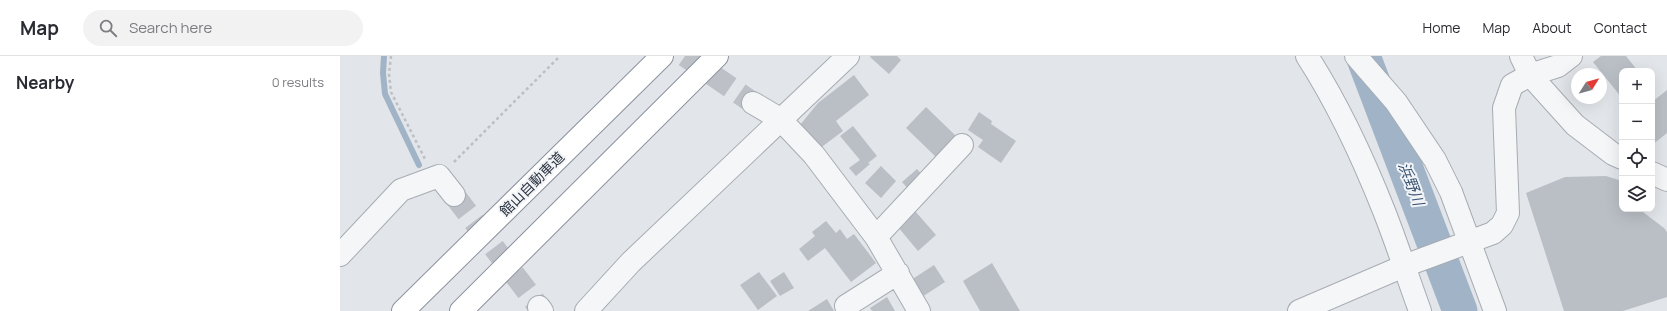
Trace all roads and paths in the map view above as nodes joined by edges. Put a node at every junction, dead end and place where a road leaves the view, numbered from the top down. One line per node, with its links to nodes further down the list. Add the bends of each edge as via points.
1 (390, 56): 15 (path, via 391,92 425,159)
2 (560, 56): 15 (path)
3 (662, 56): 23 (highway, 館山自動車道)
4 (717, 56): 24 (highway)
5 (848, 56): 11 (street)
6 (1307, 56): 21 (street, via 1350,133 1384,211)
7 (1356, 56): 19 (street, via 1396,102 1435,160 1451,192)
8 (1571, 56): 9 (street, via 1558,66)
9 (1526, 65): 13 (street, via 1575,125); 19 (street, via 1512,85 1504,108 1508,213 1502,225 1493,233)
10 (753, 103): 11 (street)
11 (780, 119): 18 (street, via 814,155); 25 (street, via 631,262)
12 (962, 145): 18 (street)
13 (1619, 156)
14 (1655, 174): 16 (street)
15 (440, 176): 17 (street); 20 (street, via 401,190)
16 (1667, 180)
17 (454, 195)
18 (876, 237): 22 (street)
19 (1470, 243): 21 (street); 30 (street)
20 (340, 255)
21 (1404, 266): 28 (street); 29 (street)
22 (898, 273): 26 (street, via 846,306); 27 (street)
23 (403, 311)
24 (460, 311)
25 (586, 311)
26 (848, 311)
27 (919, 311)
28 (1298, 311)
29 (1420, 311)
30 (1495, 311)

